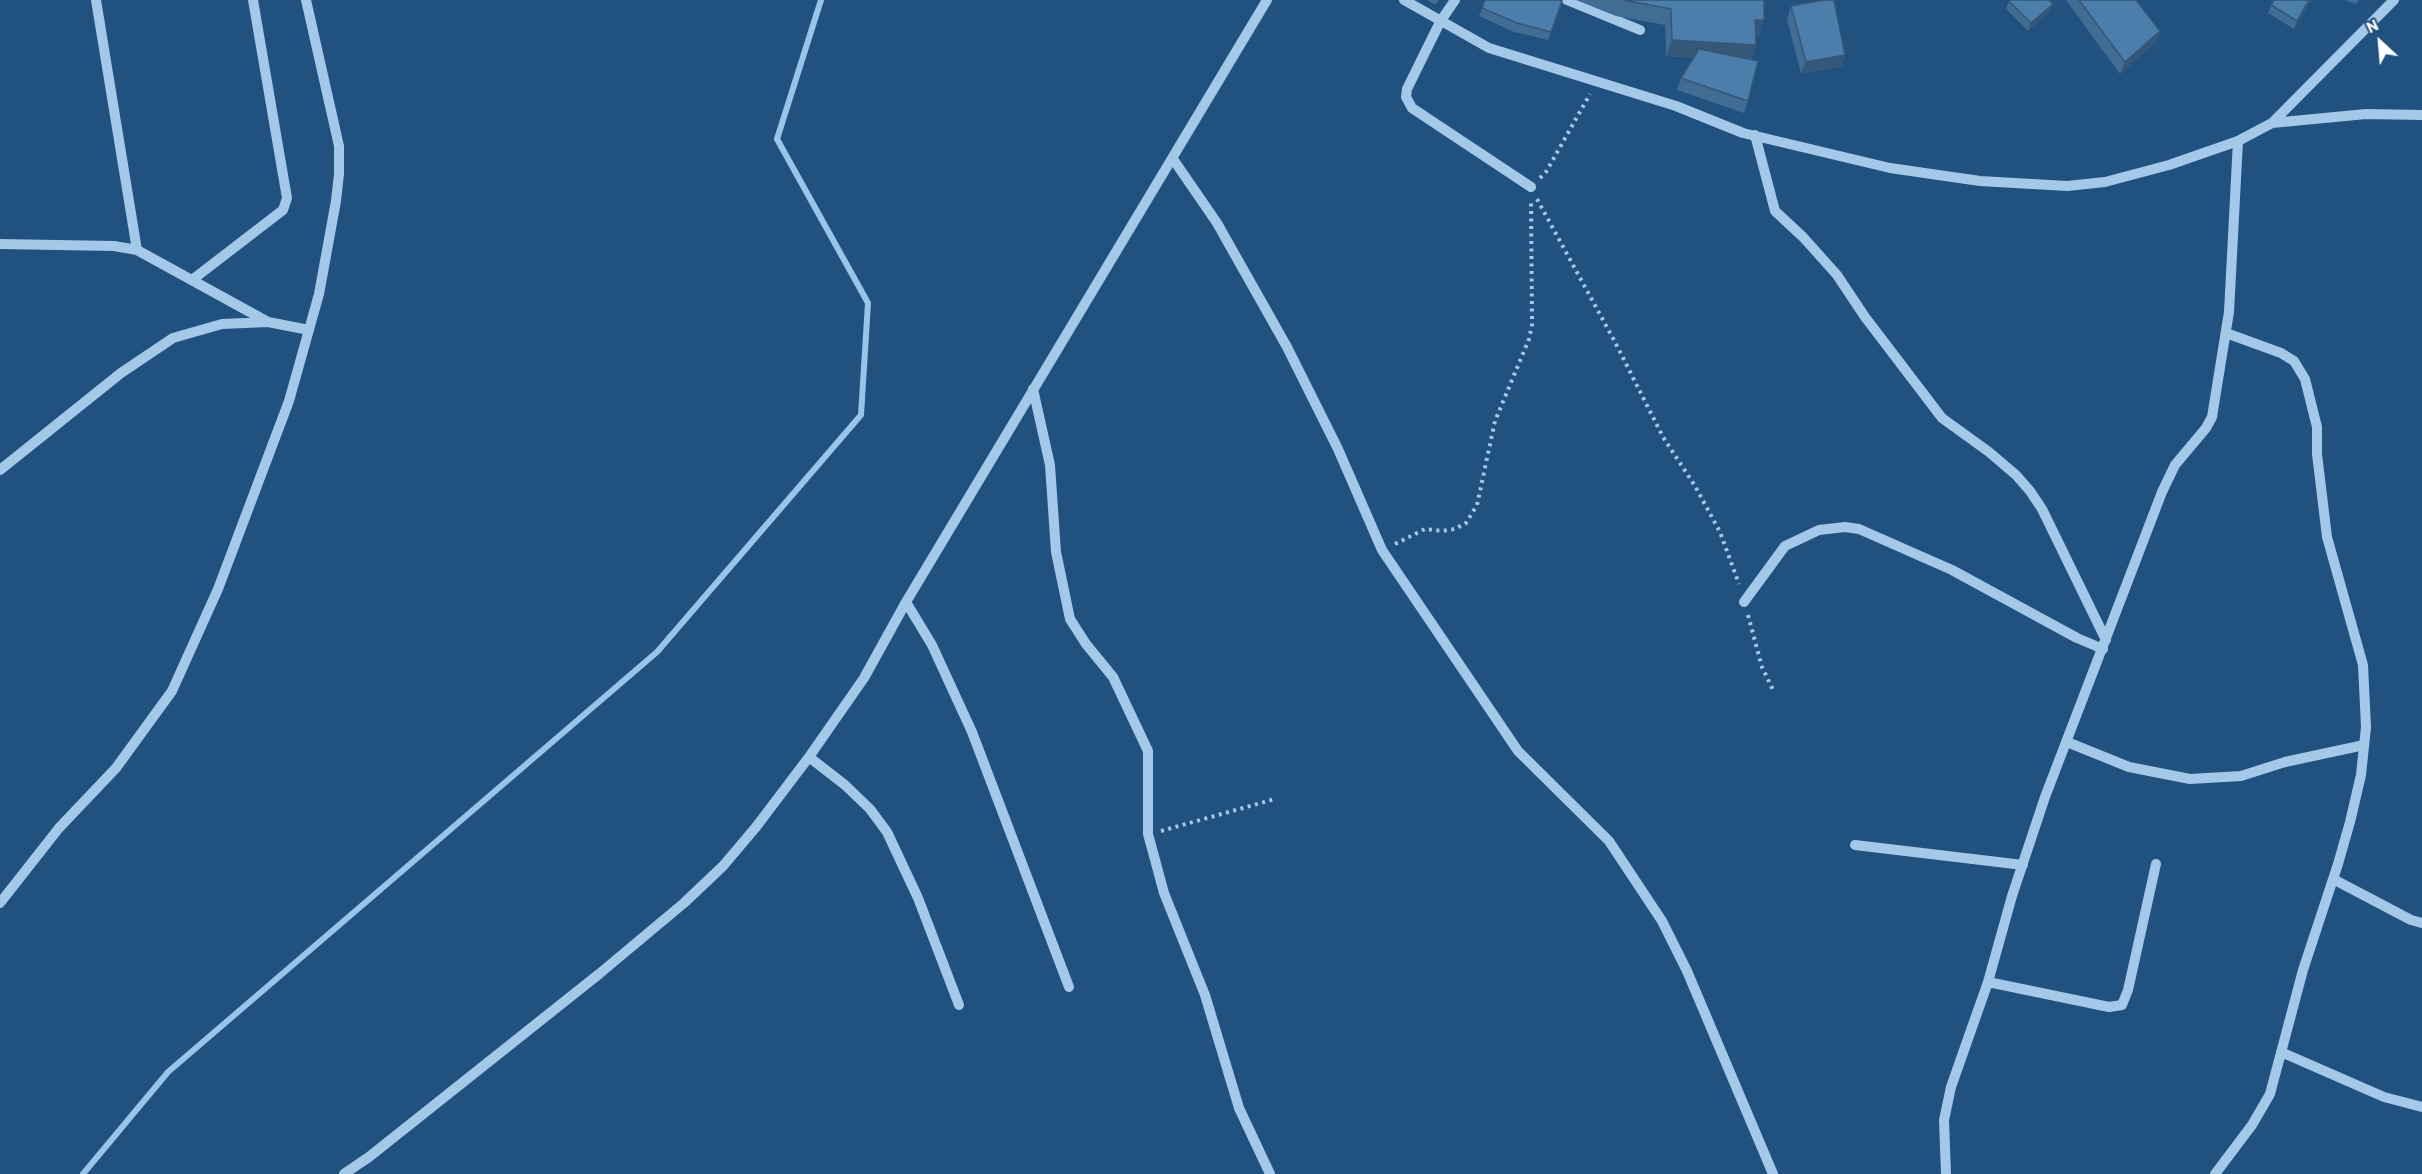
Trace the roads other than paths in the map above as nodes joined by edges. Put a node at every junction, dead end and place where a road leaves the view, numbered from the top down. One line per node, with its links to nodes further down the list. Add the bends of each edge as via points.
1 (96, 0): 18 (street)
2 (253, 0): 19 (street, via 288,198 283,210)
3 (306, 0): 21 (street, via 339,146 336,201)
4 (1267, 0): 15 (street)
5 (1404, 0): 9 (street)
6 (1455, 0): 9 (street)
7 (1567, 0): 10 (street)
8 (2394, 0): 12 (street)
9 (1440, 22): 13 (street, via 1489,48); 16 (street, via 1407,89 1406,97 1412,108)
10 (1640, 30)
11 (2422, 116): 12 (street, via 2366,114)
12 (2272, 123): 14 (street)
13 (1755, 135): 14 (street, via 1890,168 1980,181 2067,186 2105,182); 27 (street, via 1774,211 1838,275 1865,318 1942,418 1989,452 2030,491)
14 (2238, 141): 22 (street)
15 (1173, 159): 23 (street); 44 (street, via 1217,224 1287,348 1338,449 1382,550 1518,751 1609,841 1662,921 1687,970)
16 (1531, 188)
17 (0, 244): 18 (street)
18 (137, 250): 19 (street)
19 (192, 280): 20 (street)
20 (268, 322): 21 (street); 24 (street, via 222,324 173,338 121,373)
21 (309, 330): 35 (street, via 271,453 218,589 172,691 116,768 59,828)
22 (2226, 333): 27 (street, via 2212,417 2175,465 2162,492); 29 (street, via 2281,352 2294,361 2305,379 2317,427 2327,537 2363,665 2367,727)
23 (1033, 389): 25 (street); 43 (street, via 1050,465 1056,552 1070,619 1113,677 1148,751 1148,834 1164,893 1205,995 1239,1108)
24 (0, 471)
25 (906, 602): 30 (street, via 864,678); 38 (street, via 932,645 972,732)
26 (1744, 602): 27 (street, via 1785,546 1818,530 1845,527 1859,529 1952,570 2077,638)
27 (2104, 644): 28 (street)
28 (2067, 742): 29 (street, via 2129,766 2190,779 2241,776); 33 (street)
29 (2364, 745): 34 (street, via 2361,775)
30 (809, 757): 39 (street, via 870,809 887,832 918,898); 42 (street, via 723,866 684,903)
31 (1855, 844): 33 (street)
32 (2156, 864): 37 (street, via 2122,1005 2109,1007)
33 (2023, 865): 37 (street)
34 (2333, 879): 36 (street); 40 (street)
35 (0, 903)
36 (2422, 923)
37 (1988, 982): 45 (street, via 1951,1087 1944,1119)
38 (1068, 987)
39 (959, 1005)
40 (2281, 1052): 41 (street, via 2384,1096); 46 (street, via 2270,1094)
41 (2422, 1107)
42 (344, 1174)
43 (1270, 1174)
44 (1773, 1174)
45 (1947, 1174)
46 (2215, 1174)

